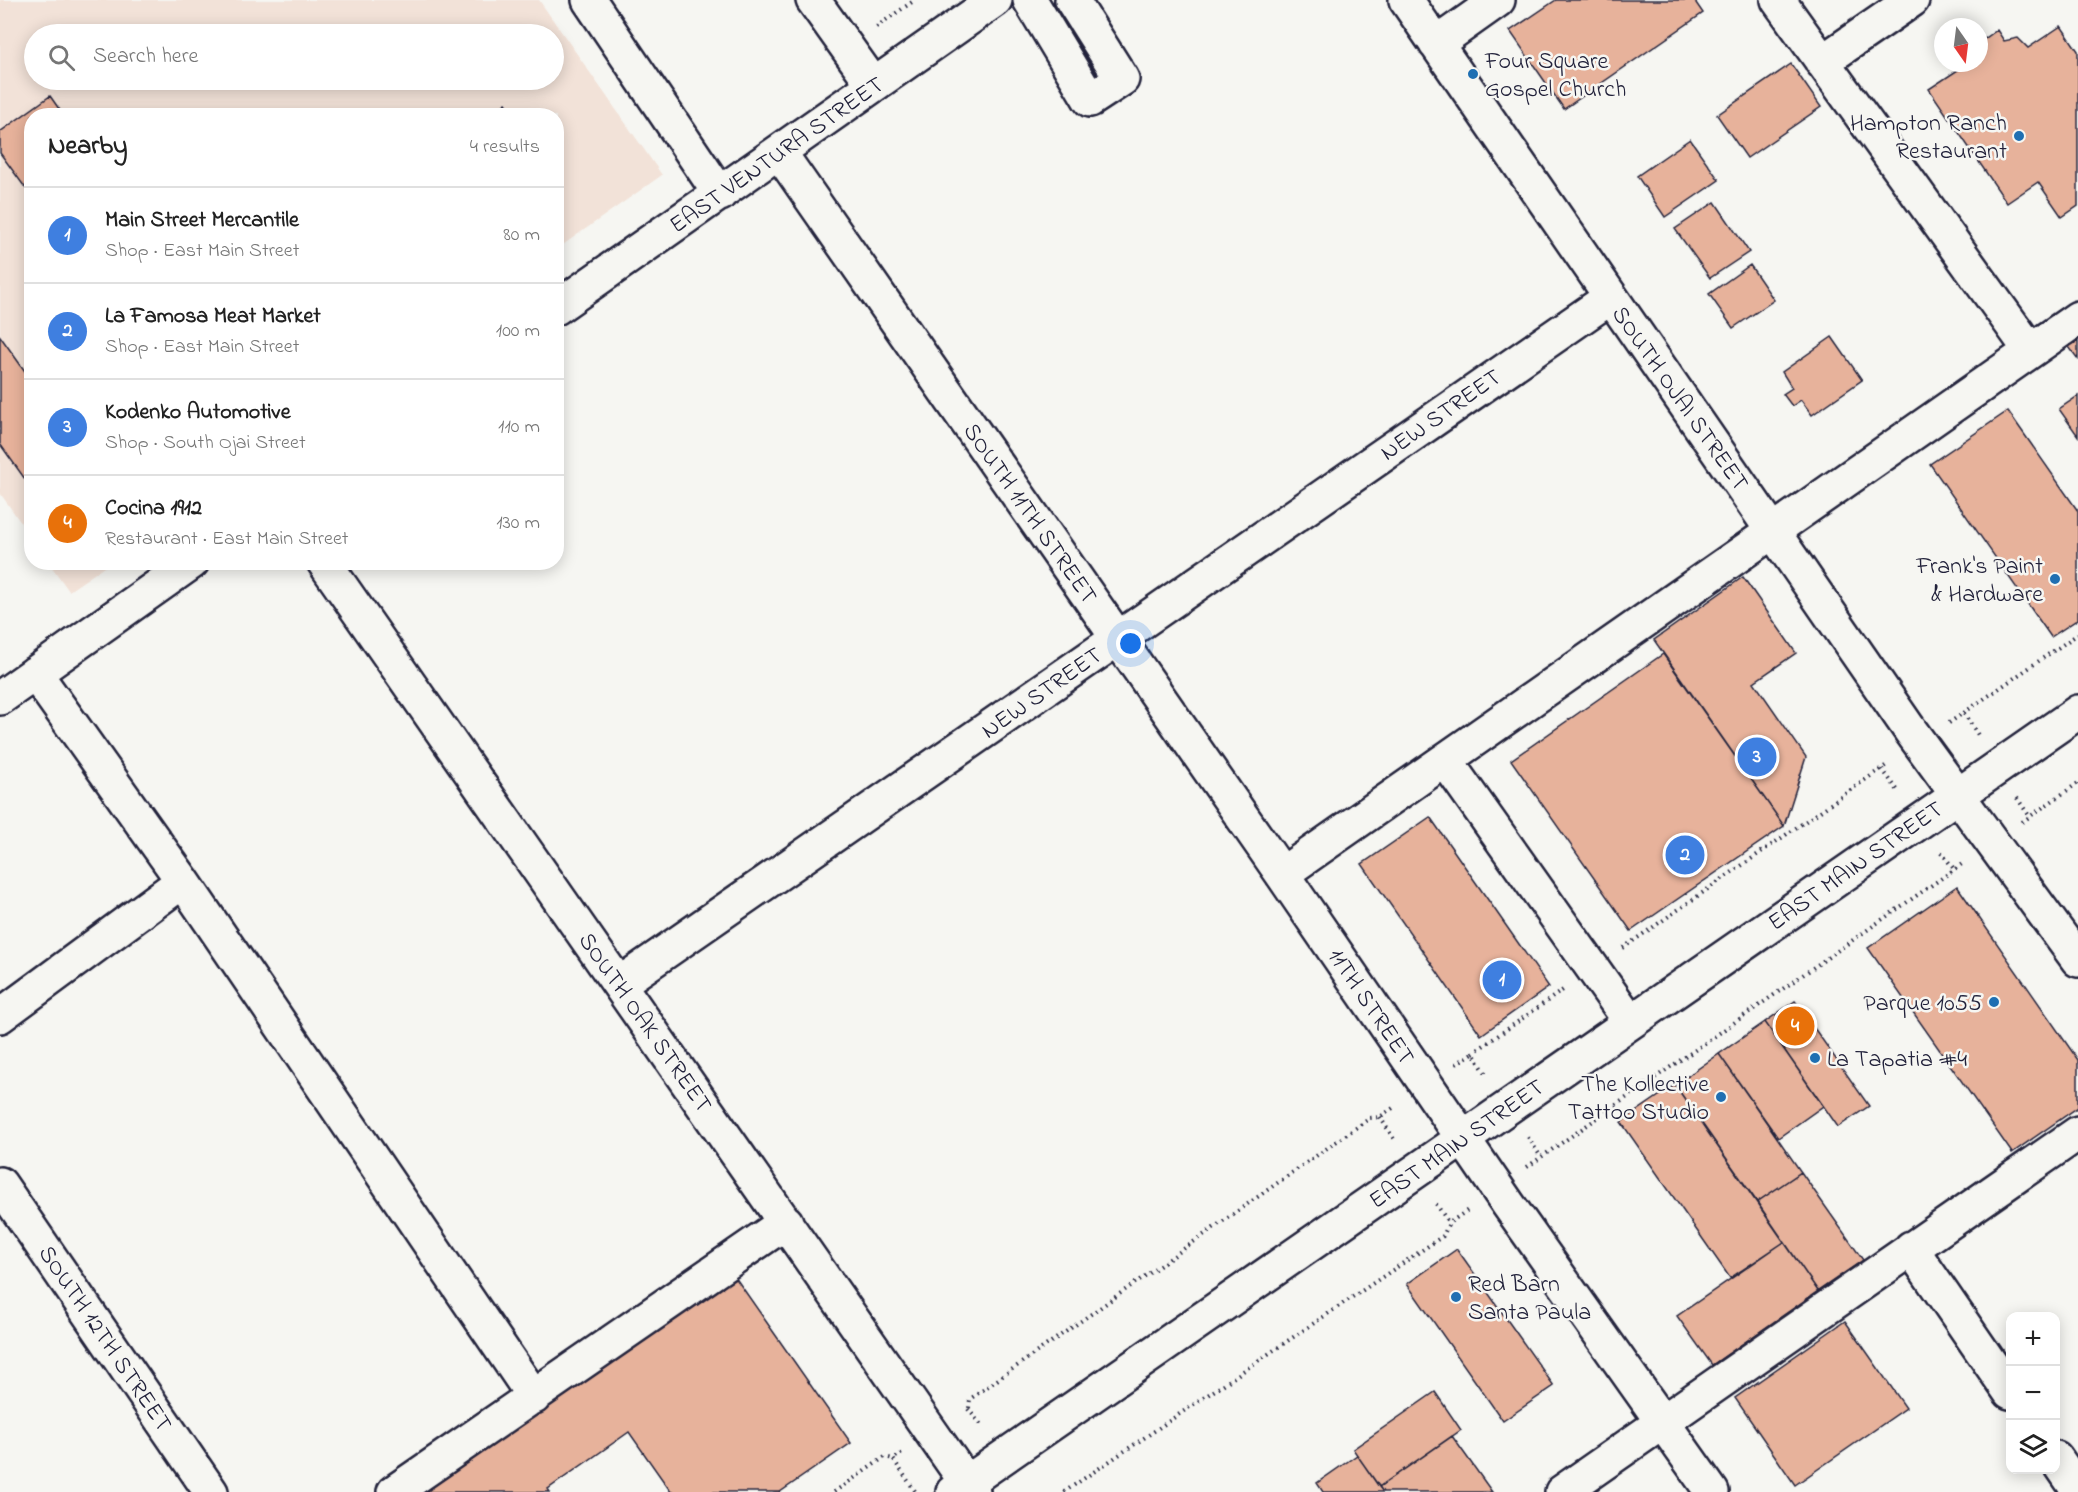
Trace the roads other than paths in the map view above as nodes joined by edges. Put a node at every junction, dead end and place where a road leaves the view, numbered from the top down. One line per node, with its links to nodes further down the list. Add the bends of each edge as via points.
1 (589, 0): 14 (street)
2 (813, 0): 12 (street)
3 (995, 0): 12 (street, EAST VENTURA STREET)
4 (1030, 0): 5 (street, via 1090,100 1122,79)
5 (1072, 0)
6 (1406, 0): 10 (street, SOUTH OJAI STREET)
7 (1498, 0): 10 (street)
8 (1778, 0): 11 (street)
9 (1912, 0): 11 (street)
10 (1436, 44): 15 (street, SOUTH OJAI STREET)
11 (1822, 62): 18 (street)
12 (873, 84): 13 (street, EAST VENTURA STREET)
13 (779, 153): 14 (street, EAST VENTURA STREET); 22 (street, SOUTH 11TH STREET)
14 (720, 194): 16 (street, EAST VENTURA STREET)
15 (1611, 297): 19 (street, SOUTH OJAI STREET); 22 (street, NEW STREET)
16 (564, 302)
17 (2078, 318): 18 (street)
18 (2030, 350): 19 (street)
19 (1774, 533): 26 (street); 27 (street, SOUTH OJAI STREET)
20 (181, 570): 23 (street)
21 (330, 570): 31 (street, SOUTH OAK STREET)
22 (1118, 638): 28 (street, SOUTH 11TH STREET); 31 (street, NEW STREET)
23 (35, 673): 24 (street); 29 (street)
24 (0, 698)
25 (2078, 712): 27 (street, EAST MAIN STREET)
26 (1446, 761): 28 (street); 33 (street)
27 (1957, 794): 30 (street, SOUTH OJAI STREET); 33 (street, EAST MAIN STREET)
28 (1282, 873): 35 (street, 11TH STREET)
29 (183, 881): 32 (street); 40 (street)
30 (2078, 960)
31 (619, 984): 37 (street, SOUTH OAK STREET)
32 (0, 1016)
33 (1630, 1021): 35 (street, EAST MAIN STREET)
34 (2078, 1133): 38 (street)
35 (1463, 1138): 41 (street, 11TH STREET); 43 (street, EAST MAIN STREET)
36 (0, 1184): 45 (street, SOUTH 12TH STREET)
37 (786, 1222): 40 (street); 43 (street, SOUTH OAK STREET)
38 (1911, 1248): 39 (street); 41 (street)
39 (2006, 1386)
40 (534, 1397): 46 (street)
41 (1663, 1422): 47 (street); 48 (street, 11TH STREET)
42 (2060, 1465): 44 (street)
43 (964, 1489)
44 (2078, 1490)
45 (212, 1492)
46 (394, 1492)
47 (1562, 1492)
48 (1712, 1492)

